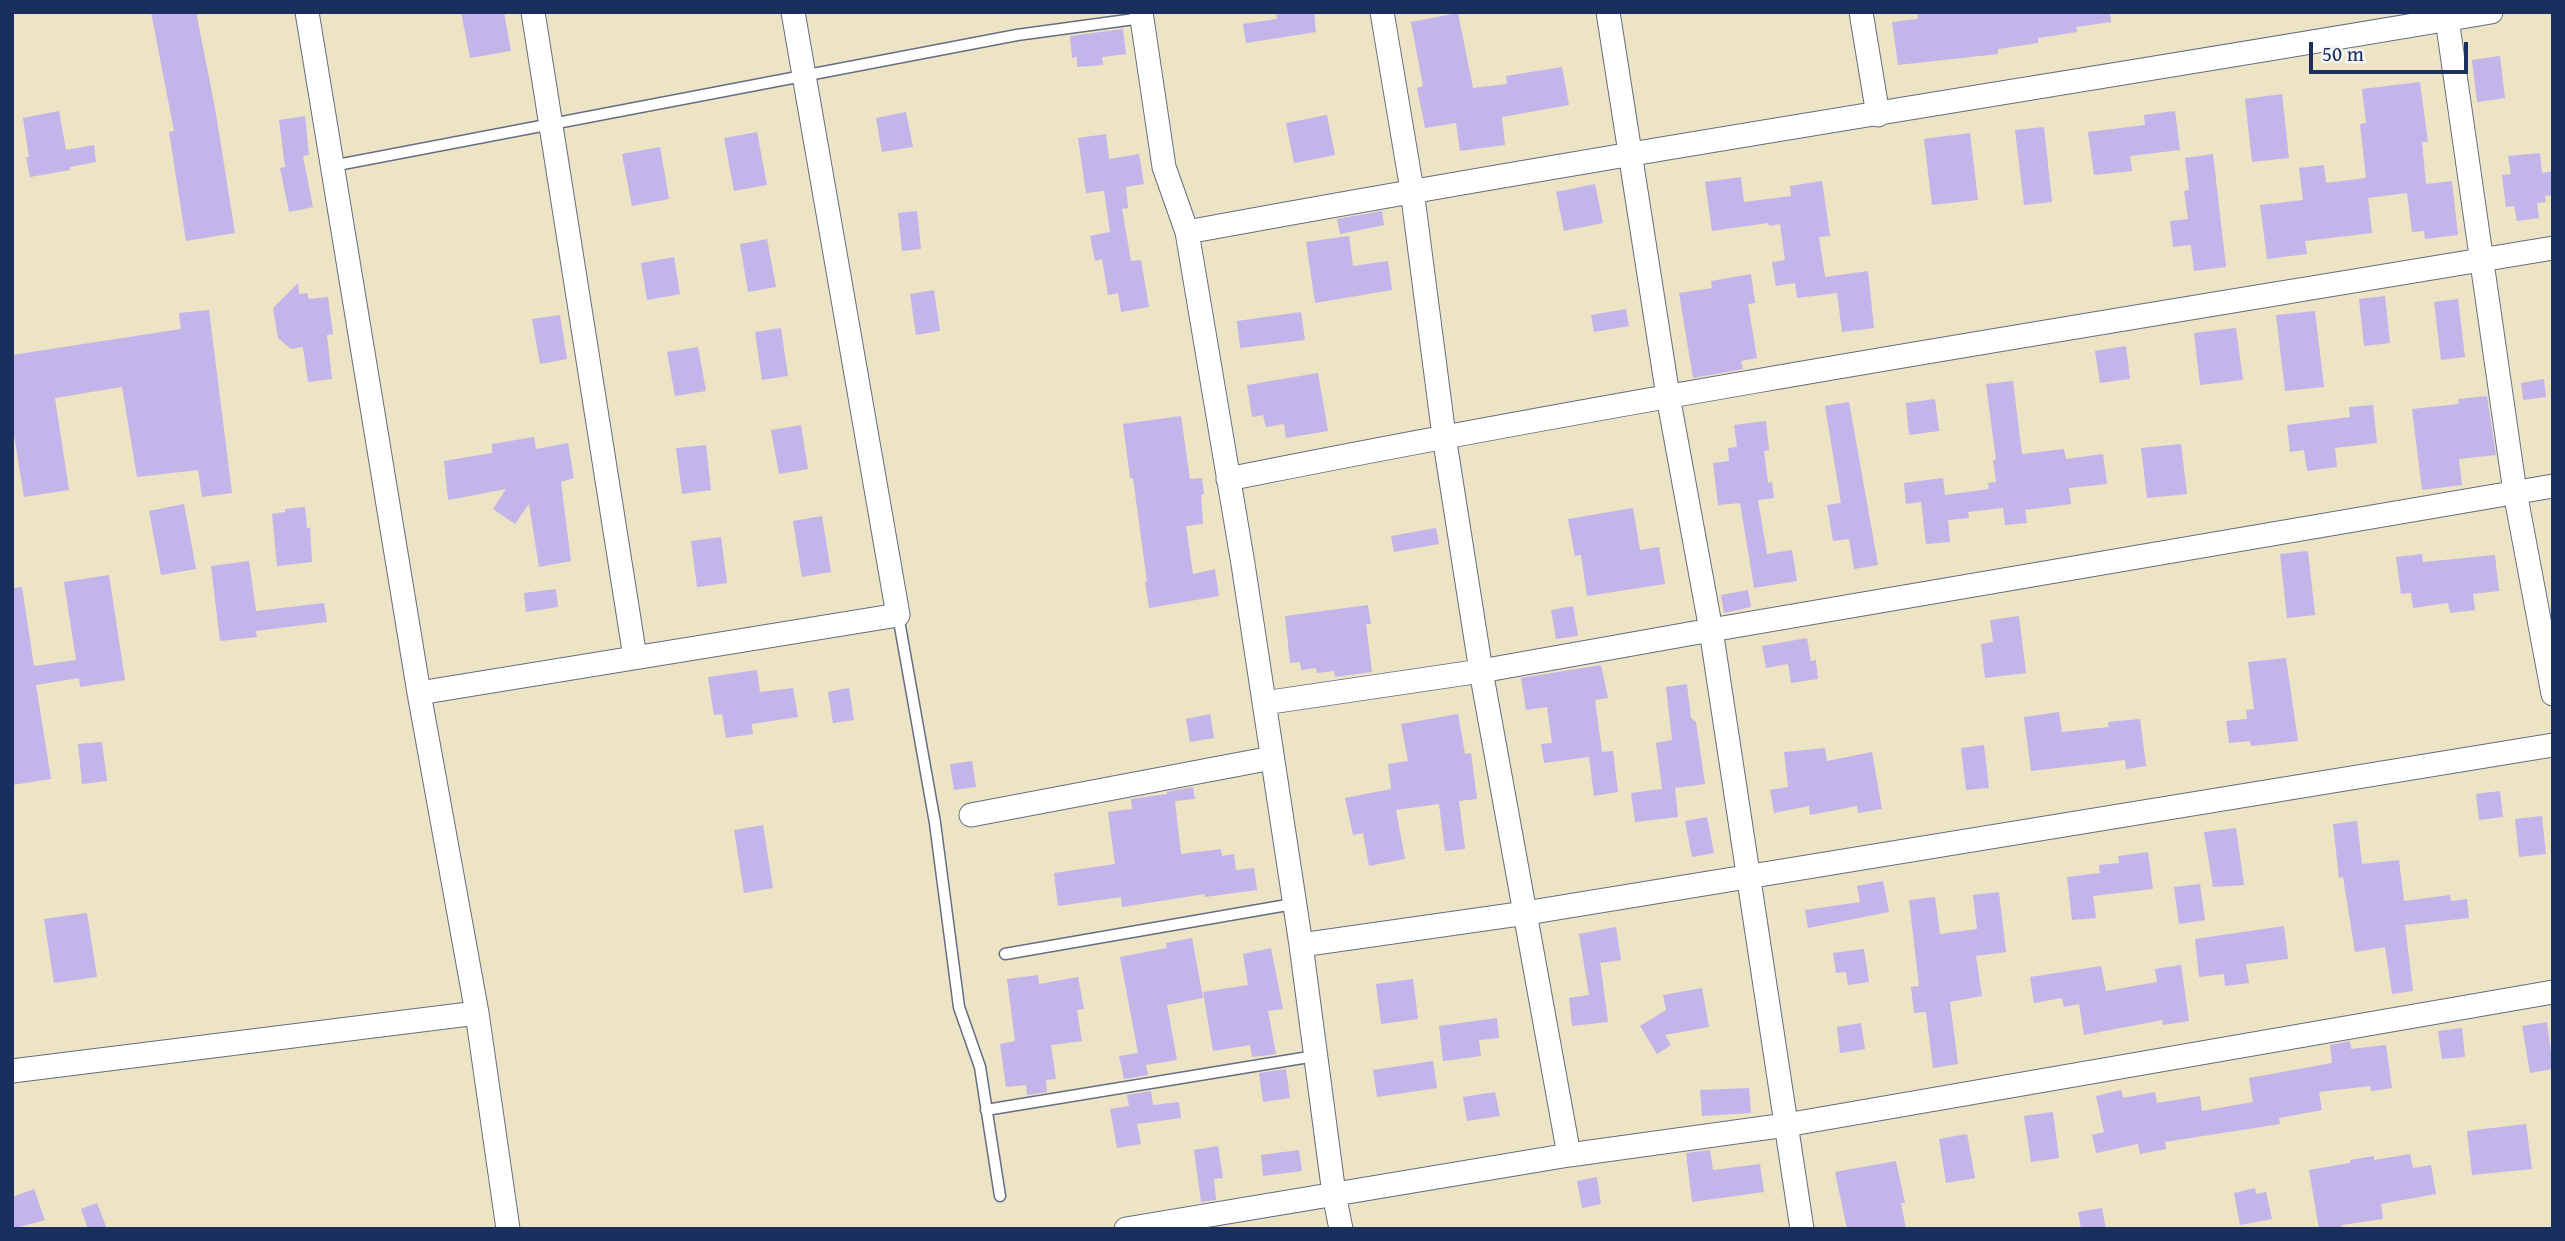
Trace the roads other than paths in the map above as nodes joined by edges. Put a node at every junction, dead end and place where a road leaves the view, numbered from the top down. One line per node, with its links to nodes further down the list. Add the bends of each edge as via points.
1 (306, 12): 14 (street)
2 (533, 12): 12 (street)
3 (793, 12): 10 (street)
4 (1382, 12): 15 (street)
5 (1608, 12): 13 (street)
6 (1861, 12): 11 (street)
7 (2491, 12): 9 (street)
8 (1141, 15): 10 (lane); 16 (street, via 1164,167)
9 (2446, 16): 11 (street); 18 (street)
10 (803, 74): 12 (lane); 24 (street)
11 (1878, 115): 13 (street)
12 (552, 123): 14 (lane); 26 (street)
13 (1630, 152): 15 (street); 19 (street)
14 (332, 166): 28 (street)
15 (1412, 190): 16 (street); 20 (street)
16 (1187, 232): 21 (street)
17 (2553, 248): 18 (street)
18 (2481, 260): 19 (street); 23 (street)
19 (1668, 396): 20 (street); 25 (street)
20 (1444, 436): 21 (street); 27 (street)
21 (1227, 479): 30 (street)
22 (2553, 486): 23 (street)
23 (2515, 492): 25 (street); 29 (street)
24 (898, 615): 26 (street); 43 (lane, via 935,823 959,1007 980,1067)
25 (1711, 630): 27 (street); 34 (street)
26 (635, 657): 28 (street)
27 (1481, 671): 30 (street); 36 (street)
28 (419, 693): 40 (street)
29 (2553, 694)
30 (1264, 703): 32 (street)
31 (2553, 745): 34 (street)
32 (1272, 758): 33 (street); 35 (street)
33 (971, 814)
34 (1749, 876): 36 (street); 44 (street)
35 (1293, 904): 37 (street); 38 (lane)
36 (1526, 913): 37 (street); 45 (street)
37 (1301, 945): 41 (street)
38 (1005, 954)
39 (2553, 992): 44 (street)
40 (477, 1013): 42 (street); 48 (street)
41 (1315, 1056): 43 (lane); 46 (street)
42 (12, 1071)
43 (986, 1110): 47 (lane)
44 (1787, 1125): 45 (street); 51 (street)
45 (1569, 1155): 46 (street)
46 (1334, 1194): 49 (street); 50 (street)
47 (1000, 1196)
48 (508, 1229)
49 (1126, 1229)
50 (1341, 1229)
51 (1802, 1229)

